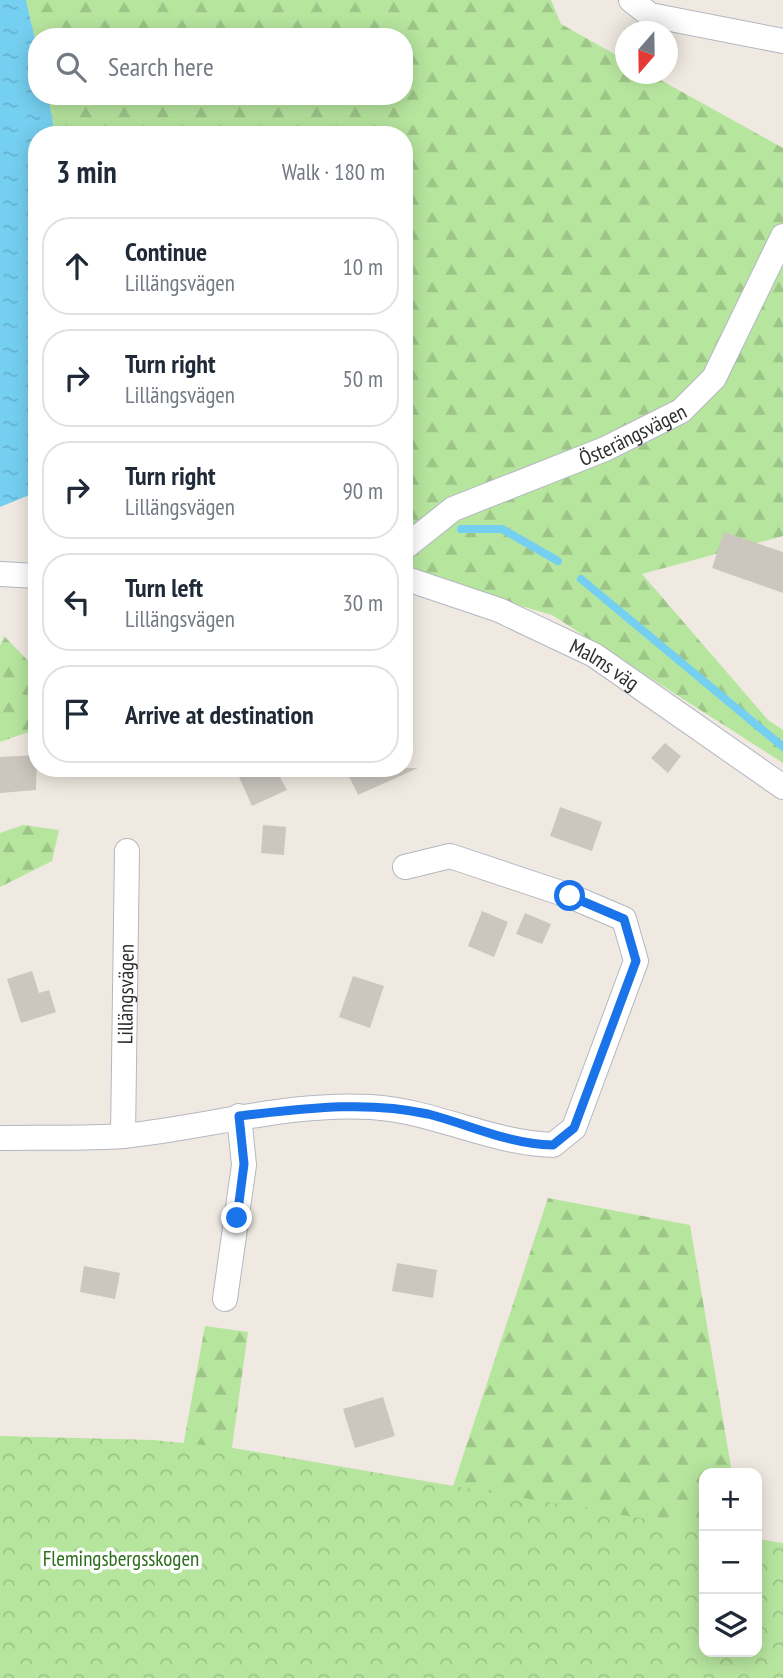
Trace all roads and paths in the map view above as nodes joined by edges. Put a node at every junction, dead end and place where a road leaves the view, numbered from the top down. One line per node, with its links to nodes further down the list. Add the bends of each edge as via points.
1 (631, 0): 2 (street, via 650,15)
2 (783, 41)
3 (783, 236): 4 (street, Österängsvägen, via 714,378 681,411 605,449 453,509)
4 (413, 541)
5 (0, 573): 6 (street)
6 (28, 575)
7 (413, 581): 8 (street, Malms väg, via 499,610 594,654)
8 (783, 787)
9 (127, 851): 12 (street, Lillängsvägen)
10 (405, 867): 11 (street, via 450,856 624,919 636,961 574,1128 553,1145 490,1136 428,1114 372,1107 324,1106)
11 (239, 1116): 12 (street); 14 (street, via 244,1164)
12 (123, 1136): 13 (street)
13 (0, 1138)
14 (225, 1299)

